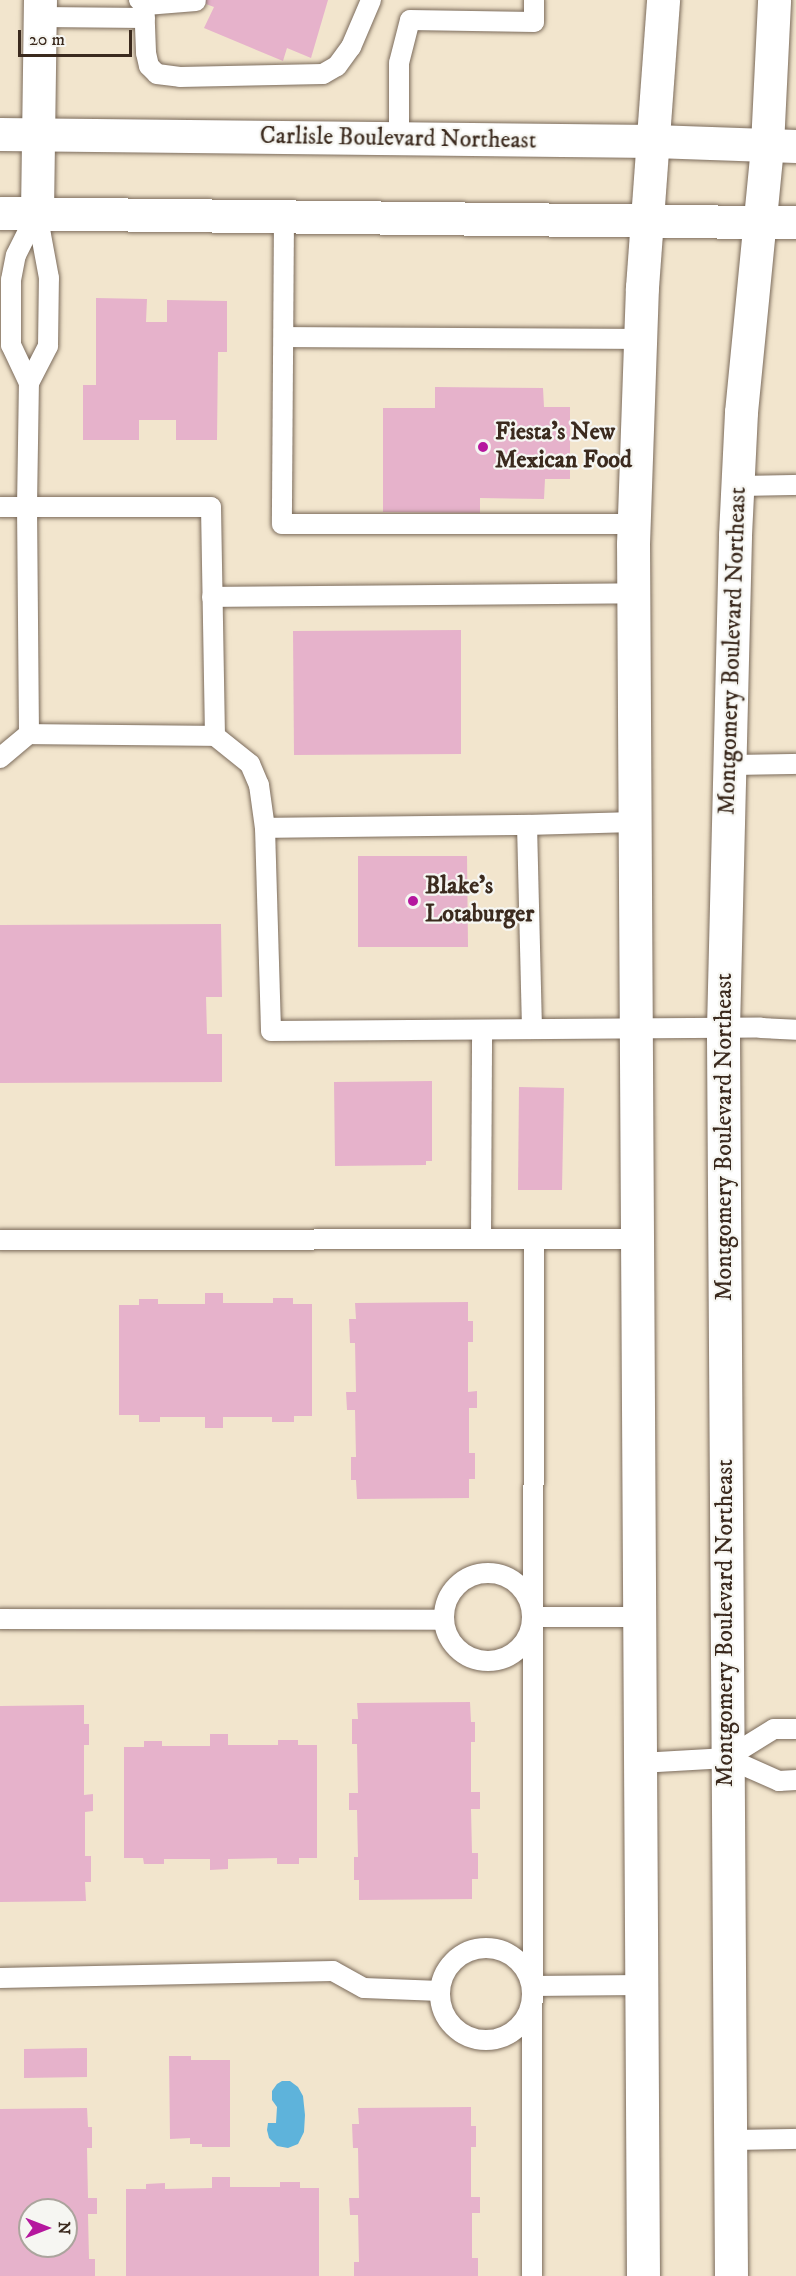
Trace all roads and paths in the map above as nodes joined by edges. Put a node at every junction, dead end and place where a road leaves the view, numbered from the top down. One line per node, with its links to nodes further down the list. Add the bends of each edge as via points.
1 (371, 0): 6 (lane, via 351,47 337,66 323,74 180,77 157,74 149,66)
2 (534, 0): 10 (lane, via 534,22 410,20 399,63)
3 (663, 0): 11 (main road)
4 (774, 0): 12 (main road, Montgomery Boulevard Northeast)
5 (196, 1): 6 (lane)
6 (146, 3): 7 (lane)
7 (40, 9): 9 (main road)
8 (0, 134): 9 (main road, Carlisle Boulevard Northeast)
9 (40, 134): 10 (main road, Carlisle Boulevard Northeast); 14 (main road)
10 (399, 139): 11 (main road, Carlisle Boulevard Northeast)
11 (654, 141): 12 (main road, Carlisle Boulevard Northeast); 16 (main road)
12 (781, 146): 17 (main road, Montgomery Boulevard Northeast)
13 (0, 213): 14 (main road)
14 (37, 213): 15 (main road); 21 (lane, via 49,279 48,346); 21 (lane, via 16,255 11,280 11,345)
15 (284, 217): 16 (main road); 19 (lane)
16 (648, 221): 17 (main road); 20 (main road)
17 (760, 222): 18 (main road); 23 (main road, Montgomery Boulevard Northeast)
18 (796, 222)
19 (284, 336): 20 (lane); 26 (lane, via 282,524)
20 (640, 339): 26 (main road)
21 (29, 382): 25 (lane)
22 (796, 485): 23 (lane)
23 (737, 486): 33 (main road, Montgomery Boulevard Northeast)
24 (0, 507): 25 (lane)
25 (27, 507): 28 (lane, via 211,507); 29 (lane)
26 (634, 524): 27 (main road)
27 (633, 593): 28 (lane); 34 (main road)
28 (212, 597): 30 (lane)
29 (29, 734): 30 (lane); 31 (lane)
30 (215, 736): 36 (lane, via 250,764 259,785)
31 (0, 758)
32 (796, 764): 33 (lane)
33 (729, 765): 37 (main road, Montgomery Boulevard Northeast)
34 (634, 822): 35 (lane); 39 (main road)
35 (527, 825): 36 (lane); 38 (lane)
36 (265, 828): 40 (lane, via 271,1031)
37 (723, 1028): 39 (lane); 41 (lane); 51 (main road, Montgomery Boulevard Northeast)
38 (532, 1029): 39 (lane); 40 (lane)
39 (635, 1029): 44 (main road)
40 (482, 1030): 42 (lane)
41 (796, 1030)
42 (481, 1239): 43 (lane); 45 (lane)
43 (534, 1239): 44 (lane); 46 (lane)
44 (638, 1239): 47 (main road)
45 (0, 1240)
46 (532, 1617): 47 (lane); 49 (lane, via 529,1632 516,1650 496,1660 482,1661 456,1647); 49 (lane, via 523,1591 513,1581 500,1574 486,1573 473,1575 455,1587); 56 (lane)
47 (639, 1617): 52 (main road)
48 (0, 1619): 49 (lane)
49 (443, 1620)
50 (796, 1729): 51 (lane, via 774,1729)
51 (727, 1758): 52 (lane); 53 (lane, via 779,1781); 58 (main road, Montgomery Boulevard Northeast)
52 (640, 1763): 55 (main road)
53 (796, 1780)
54 (0, 1978): 57 (lane, via 333,1971 364,1988)
55 (641, 1985): 56 (lane); 61 (main road)
56 (532, 1986): 57 (lane, via 518,1960 492,1947 462,1953 447,1970); 57 (lane, via 527,2017 504,2037 489,2040 473,2038 448,2020 441,2006); 60 (lane)
57 (440, 1990)
58 (729, 2139): 59 (lane); 62 (main road, Montgomery Boulevard Northeast)
59 (796, 2139)
60 (532, 2276)
61 (643, 2276)
62 (731, 2276)

